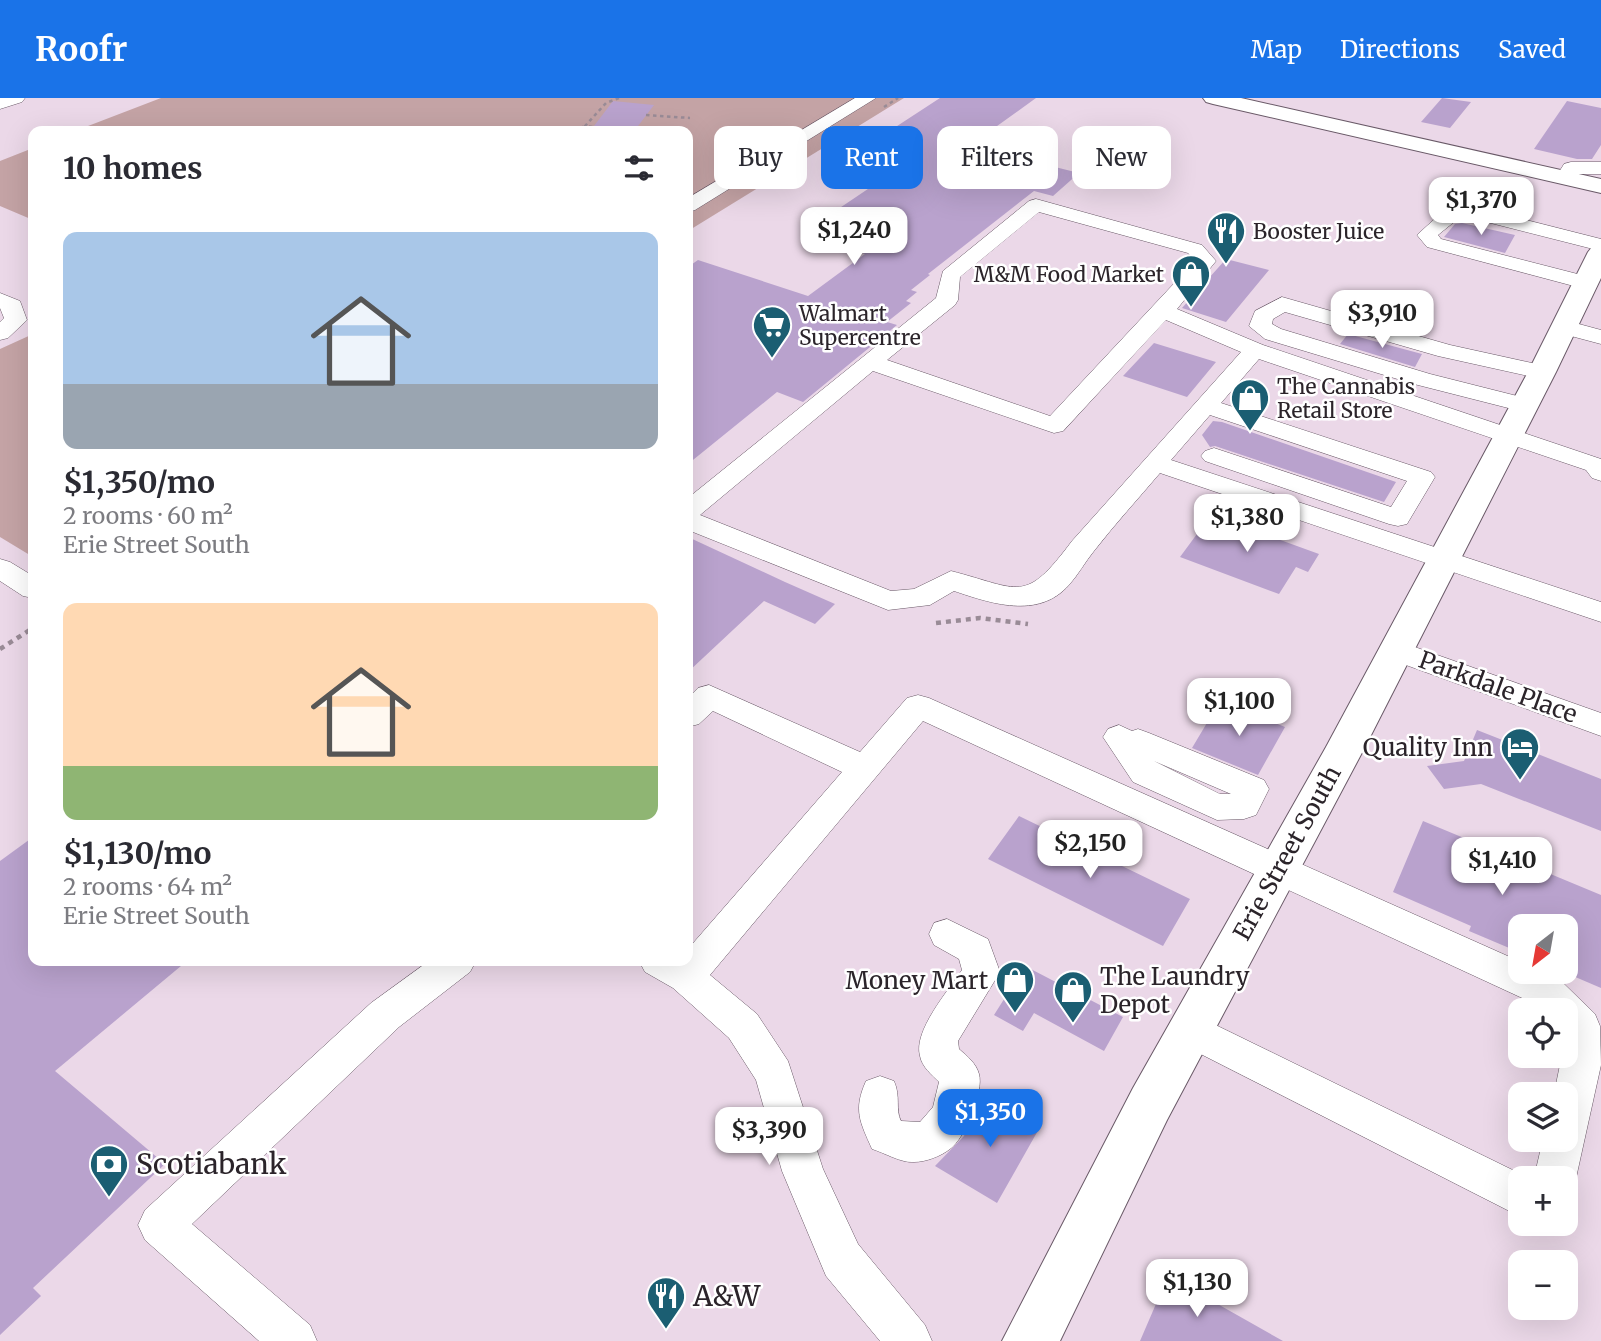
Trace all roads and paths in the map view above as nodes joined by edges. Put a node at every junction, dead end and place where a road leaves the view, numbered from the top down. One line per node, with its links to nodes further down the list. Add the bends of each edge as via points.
1 (16, 98): 6 (street)
2 (619, 98): 9 (path, via 606,103)
3 (866, 98): 13 (street)
4 (1213, 98): 5 (main road)
5 (1251, 102): 11 (main road)
6 (0, 104)
7 (646, 115): 8 (path)
8 (690, 118)
9 (585, 126)
10 (1601, 168): 11 (street, via 1571,168)
11 (1565, 177): 12 (main road)
12 (1601, 186)
13 (693, 203)
14 (1601, 245): 16 (street, via 1471,212 1454,213 1427,234 1434,243)
15 (1601, 252): 16 (main road, Erie Street South)
16 (1585, 283): 19 (main road, Erie Street South)
17 (0, 300): 20 (street, via 12,306 16,320)
18 (1163, 312): 22 (street); 23 (street, via 1054,426); 23 (street, via 1206,261 1195,249 1036,205 950,275 947,300)
19 (1564, 327): 21 (street); 24 (main road, Erie Street South)
20 (0, 332)
21 (1601, 337)
22 (1255, 350): 25 (street); 26 (street)
23 (870, 362): 30 (street)
24 (1542, 372): 26 (main road, Erie Street South); 26 (street, via 1446,351 1282,304 1263,316 1260,326 1273,334 1460,388)
25 (1206, 406): 27 (street, via 1422,477 1398,518); 28 (street)
26 (1515, 421): 29 (street); 32 (main road, Erie Street South)
27 (1214, 456)
28 (1155, 463): 31 (street, via 1058,581 1032,596 1001,597 951,580 920,598 888,601); 32 (street)
29 (1599, 468)
30 (693, 507)
31 (693, 522)
32 (1442, 558): 35 (street); 40 (main road, Erie Street South)
33 (0, 568): 34 (street)
34 (28, 586)
35 (1601, 612)
36 (936, 623): 37 (path, via 980,618)
37 (1028, 624)
38 (28, 631): 39 (path)
39 (0, 649)
40 (1395, 650): 42 (street, Parkdale Place); 44 (main road, Erie Street South)
41 (693, 711): 43 (street, via 709,696)
42 (1601, 725)
43 (864, 768): 44 (street, via 918,706); 46 (street)
44 (1276, 871): 49 (street, via 1546,991); 51 (main road, Erie Street South)
45 (947, 934): 53 (street, via 975,950 981,972 939,1038 939,1056 960,1076 956,1106 938,1135 914,1143 887,1135 878,1117)
46 (693, 947)
47 (450, 966): 55 (street, via 384,1015 160,1225)
48 (672, 969): 56 (street, via 743,1026 774,1074 803,1171 842,1261)
49 (1553, 998)
50 (1578, 1023): 52 (street, via 1583,1062)
51 (1191, 1030): 54 (street); 57 (main road, Erie Street South)
52 (1578, 1082)
53 (880, 1094)
54 (1508, 1189)
55 (294, 1341)
56 (909, 1341)
57 (1030, 1341)

